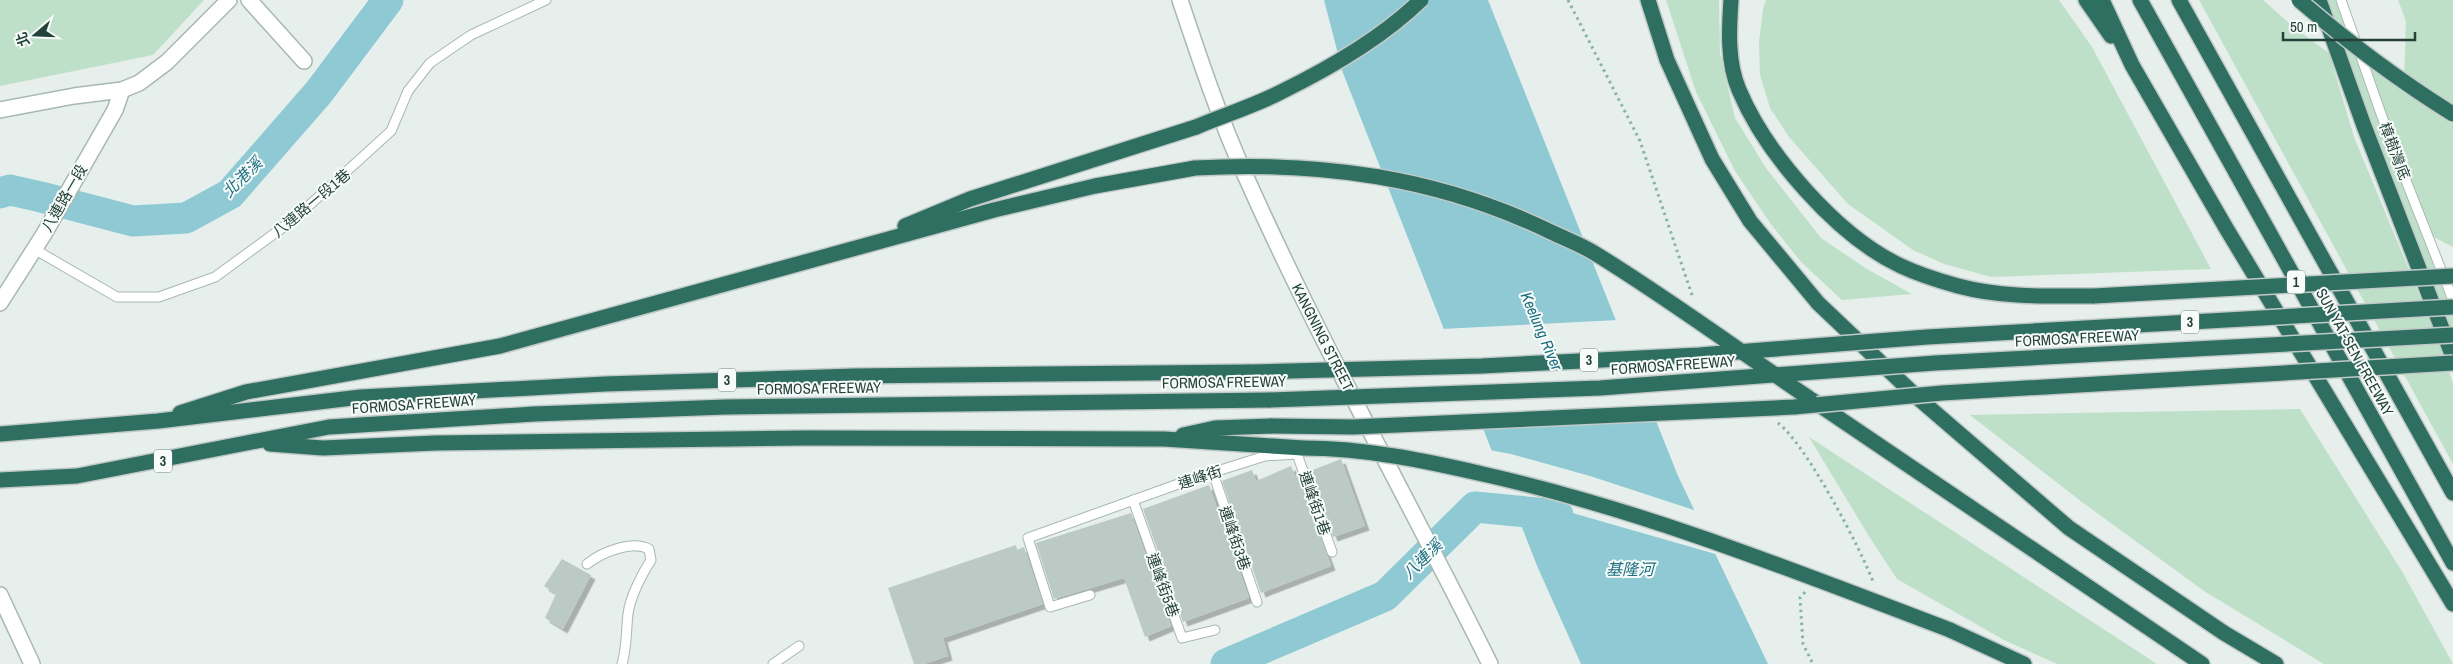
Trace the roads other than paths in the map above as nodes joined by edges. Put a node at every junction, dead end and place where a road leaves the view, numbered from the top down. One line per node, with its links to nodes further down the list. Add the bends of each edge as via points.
1 (229, 0): 17 (street, via 167,62 139,83)
2 (249, 0): 15 (street)
3 (546, 0): 20 (lane, 八連路一段1巷, via 472,35 430,63 408,91 392,131 294,220 215,277 159,297 117,298)
4 (1180, 0): 33 (street, KANGNING STREET, via 1209,86 1245,176)
5 (1420, 0): 21 (highway, bridge, via 1350,53 1288,88 1196,127 970,199)
6 (1648, 0): 54 (highway, via 1667,60 1712,159 1750,221 1818,303 1918,398 2069,528 2224,633)
7 (1731, 0): 22 (highway, bridge, via 1728,40 1738,89 1768,143 1812,197 1854,237 1900,266 1958,286 2006,295 2094,296)
8 (2086, 0): 16 (highway)
9 (2102, 0): 16 (highway)
10 (2140, 0): 40 (highway, SUN YAT-SEN FREEWAY / 1)
11 (2179, 0): 37 (highway, SUN YAT-SEN FREEWAY / 1)
12 (2299, 0): 19 (highway, bridge, via 2397,79)
13 (2319, 0): 27 (highway)
14 (2341, 0): 23 (lane, 樟樹灣底, via 2392,145)
15 (304, 61)
16 (2132, 65): 45 (highway, via 2226,228)
17 (122, 90): 18 (street); 20 (street, 八連路一段, via 115,110)
18 (0, 110)
19 (2453, 114)
20 (34, 249): 24 (street, 八連路一段)
21 (846, 250): 29 (highway, via 500,346 246,392); 53 (highway, bridge, via 1095,186 1195,168 1243,166 1364,173 1446,192 1520,217 1594,253)
22 (2453, 276)
23 (2453, 300)
24 (0, 303)
25 (2453, 307): 29 (highway, FORMOSA FREEWAY / 3, bridge, via 1482,366 854,376 605,384 361,397)
26 (2453, 335): 32 (highway, FORMOSA FREEWAY / 3, bridge, via 1935,363 1600,388 1270,400 726,407 534,414 329,427)
27 (2453, 357)
28 (2453, 363): 31 (highway, bridge, via 1942,393 1794,408 1353,427 1215,428)
29 (206, 410): 30 (highway, FORMOSA FREEWAY / 3, via 158,421)
30 (0, 434)
31 (1164, 439): 32 (highway, via 748,439 435,443 324,448); 34 (highway)
32 (248, 442): 36 (highway, FORMOSA FREEWAY / 3, via 77,476)
33 (1380, 449): 34 (lane, 連峰街); 51 (street, KANGNING STREET)
34 (1300, 451): 35 (lane, 連峰街, via 1265,456); 39 (lane, 連峰街1巷); 52 (highway, bridge, via 1343,448 1457,468 1557,491 1720,543 1950,630)
35 (1213, 472): 38 (lane, 連峰街); 44 (lane, 連峰街3巷)
36 (0, 480)
37 (2453, 493)
38 (1133, 500): 42 (lane, 連峰街, via 1028,538 1050,607); 46 (lane, 連峰街5巷, via 1182,638)
39 (1332, 552)
40 (2453, 563)
41 (587, 564): 49 (lane, via 598,555 641,544 649,549 651,560 628,612 627,646)
42 (1090, 595)
43 (0, 596): 48 (street)
44 (1258, 602)
45 (2453, 604)
46 (1215, 630)
47 (799, 646): 50 (lane)
48 (32, 664)
49 (622, 664)
50 (773, 664)
51 (1490, 664)
52 (2024, 664)
53 (2202, 664)
54 (2276, 664)

